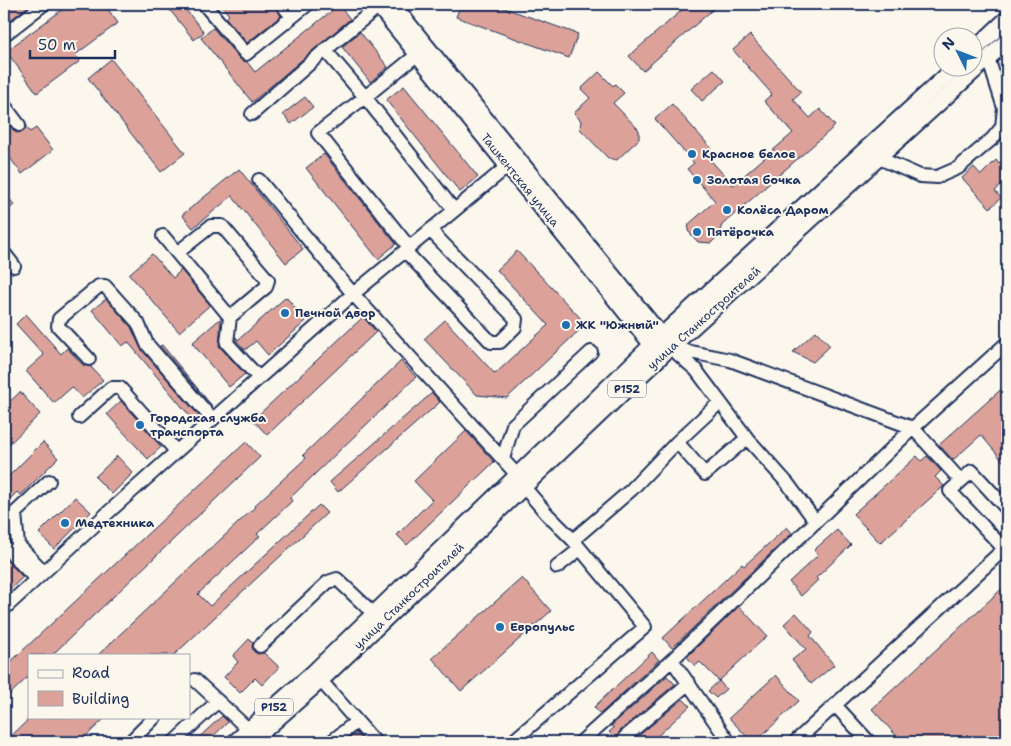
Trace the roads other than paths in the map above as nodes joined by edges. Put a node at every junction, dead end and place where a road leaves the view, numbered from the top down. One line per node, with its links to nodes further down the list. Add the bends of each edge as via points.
1 (44, 4): 8 (street)
2 (204, 4): 6 (street, via 246,54)
3 (282, 4): 6 (street)
4 (308, 4): 6 (street)
5 (383, 4): 11 (street); 12 (main road, Ташкентская улица); 19 (main road, Ташкентская улица)
6 (292, 17)
7 (1007, 20): 9 (main road)
8 (4, 35)
9 (984, 41)
10 (1007, 41): 13 (main road, улица Станкостроителей / Р152)
11 (325, 50): 15 (street); 17 (street)
12 (418, 54): 15 (street); 19 (main road, Ташкентская улица)
13 (988, 58): 20 (main road, улица Станкостроителей / Р152); 20 (street, via 1004,108 1002,127 992,139 958,168 937,177 920,176)
14 (944, 78): 33 (main road, улица Станкостроителей / Р152)
15 (365, 97): 23 (street); 26 (street, via 318,133)
16 (4, 105): 18 (street)
17 (252, 114)
18 (19, 125)
19 (494, 139): 21 (main road, Ташкентская улица)
20 (879, 158): 33 (main road, улица Станкостроителей / Р152)
21 (513, 162): 23 (street); 33 (main road, Ташкентская улица)
22 (259, 180): 30 (street)
23 (454, 210): 24 (street)
24 (430, 230): 26 (street); 26 (street, via 516,319 515,328 500,342 491,342)
25 (163, 236): 28 (street)
26 (407, 249): 30 (street)
27 (4, 253): 29 (street)
28 (178, 254): 31 (street); 31 (street, via 211,226 222,226 268,280 266,287)
29 (14, 266)
30 (352, 294): 36 (street); 44 (street)
31 (230, 317): 36 (street, via 227,343)
32 (1007, 343): 40 (street)
33 (661, 346): 37 (street, via 696,370); 40 (street, via 730,360); 47 (main road, улица Станкостроителей / Р152)
34 (591, 352): 44 (street, via 513,425)
35 (89, 359): 39 (street, via 58,326 60,319 99,286 106,286 138,323 147,344)
36 (259, 378): 39 (street)
37 (720, 402): 41 (street); 42 (street)
38 (79, 417): 43 (street, via 111,388 120,388)
39 (212, 419): 43 (street)
40 (913, 428): 46 (street); 49 (street)
41 (747, 438): 42 (street, via 705,474); 49 (street)
42 (677, 442): 50 (street)
43 (176, 451): 54 (street)
44 (503, 459): 47 (street)
45 (49, 480): 54 (street, via 15,513 18,545)
46 (961, 480): 48 (street, via 972,471); 52 (street, via 950,491)
47 (520, 481): 50 (street); 56 (main road, улица Станкостроителей / Р152); 59 (main road, улица Станкостроителей / Р152)
48 (1007, 509)
49 (816, 522): 58 (street)
50 (577, 544): 53 (street); 73 (street, via 645,627)
51 (4, 546): 54 (street)
52 (1006, 551): 63 (street)
53 (558, 567)
54 (40, 576): 55 (street)
55 (4, 609)
56 (374, 614): 57 (street, via 337,579 328,582); 59 (main road, улица Станкостроителей / Р152)
57 (260, 646)
58 (672, 660): 61 (street); 74 (street)
59 (317, 676): 65 (street); 66 (main road, улица Станкостроителей / Р152)
60 (195, 680): 62 (street)
61 (689, 683): 67 (street); 75 (street)
62 (218, 701): 66 (street); 69 (street)
63 (835, 705): 76 (street); 77 (street)
64 (154, 718): 68 (street)
65 (356, 722): 71 (street); 72 (street)
66 (250, 736): 70 (main road, улица Станкостроителей / Р152)
67 (625, 737)
68 (130, 742)
69 (174, 742)
70 (235, 742)
71 (332, 742)
72 (375, 742)
73 (512, 742)
74 (581, 742)
75 (729, 742)
76 (795, 742)
77 (869, 742)

